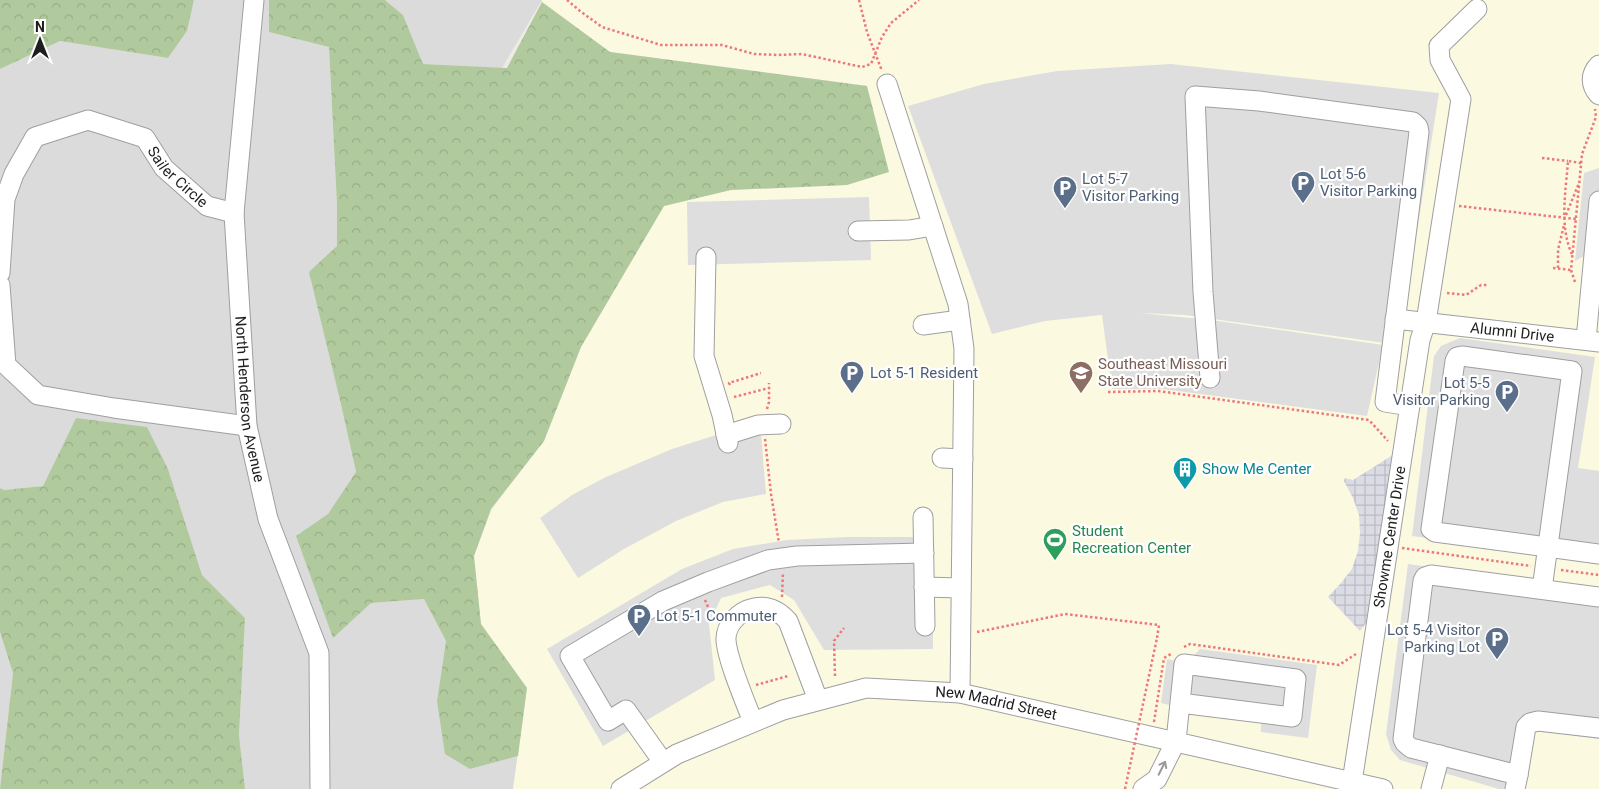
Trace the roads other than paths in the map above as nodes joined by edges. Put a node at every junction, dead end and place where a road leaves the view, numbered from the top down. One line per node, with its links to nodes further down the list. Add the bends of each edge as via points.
1 (254, 0): 7 (street, North Henderson Avenue)
2 (1478, 9): 15 (street, Showme Center Drive, via 1439,46 1440,60 1461,99)
3 (1599, 65): 5 (street, via 1592,77)
4 (887, 84): 8 (street)
5 (1597, 101)
6 (1599, 202): 17 (street)
7 (234, 213): 11 (street, Sailer Circle, via 207,206 164,168 145,138 88,120 34,137 5,199); 22 (street, North Henderson Avenue)
8 (933, 226): 9 (street, via 909,230); 14 (street)
9 (858, 230)
10 (706, 257): 21 (street, via 704,356 727,439 758,425)
11 (0, 273)
12 (0, 284): 22 (street, via 6,365 38,395)
13 (1395, 319): 15 (street, Alumni Drive); 19 (street, via 1418,127 1413,122 1195,96); 20 (street, via 1385,402)
14 (960, 320): 16 (street); 24 (street, via 964,349)
15 (1426, 322): 17 (street, Alumni Drive); 20 (street, Showme Center Drive, via 1420,340)
16 (923, 325)
17 (1587, 340): 18 (street)
18 (1572, 371): 26 (street); 26 (street, via 1457,357 1430,526 1435,532)
19 (1210, 378)
20 (1410, 406): 42 (street, Showme Center Drive)
21 (773, 424)
22 (247, 426): 44 (street, North Henderson Avenue, via 268,519 319,653)
23 (942, 458): 24 (street)
24 (962, 459): 30 (street)
25 (923, 517): 27 (street)
26 (1549, 547): 28 (street); 31 (street)
27 (924, 553): 29 (street); 41 (street, via 797,556 768,560 663,601 570,656 608,721 626,710)
28 (1599, 553)
29 (924, 587): 30 (street); 33 (street)
30 (961, 588): 34 (street)
31 (1542, 590): 32 (street); 40 (street, via 1431,575 1425,577 1403,739 1411,748)
32 (1599, 597)
33 (925, 626)
34 (960, 693): 35 (street, New Madrid Street, via 866,688); 39 (street, New Madrid Street)
35 (818, 700): 37 (street, New Madrid Street); 37 (street, via 788,621 780,612 769,608 741,612 729,627 726,639)
36 (1180, 703): 36 (street, via 1184,664 1296,680 1292,717); 39 (street)
37 (753, 722): 41 (street, New Madrid Street)
38 (1599, 728): 43 (street, via 1538,721 1530,723 1526,727)
39 (1176, 741): 42 (street, New Madrid Street); 46 (street, one-way to 39, via 1157,779)
40 (1440, 755): 43 (street); 48 (street)
41 (663, 762): 45 (street, New Madrid Street)
42 (1352, 782): 47 (street, New Madrid Street)
43 (1517, 782)
44 (320, 789)
45 (621, 789)
46 (1143, 789)
47 (1383, 789)
48 (1430, 789)

